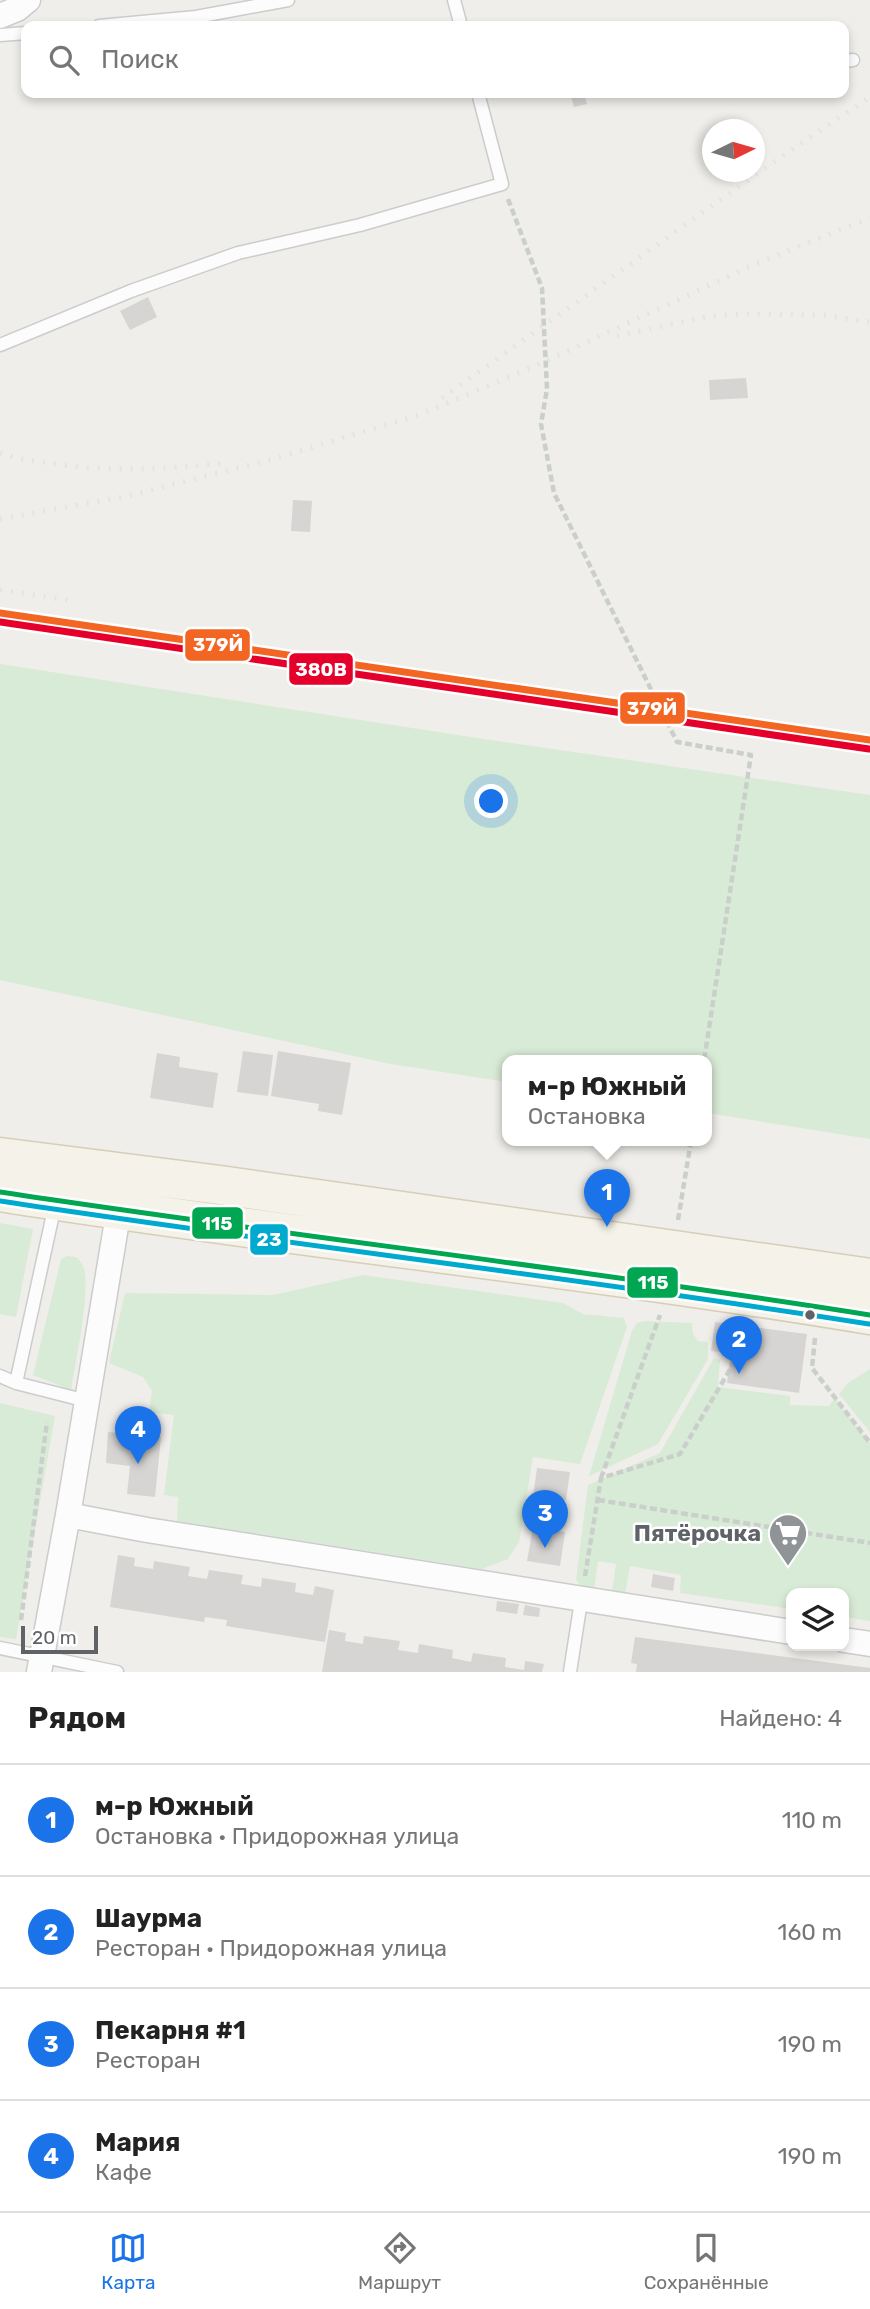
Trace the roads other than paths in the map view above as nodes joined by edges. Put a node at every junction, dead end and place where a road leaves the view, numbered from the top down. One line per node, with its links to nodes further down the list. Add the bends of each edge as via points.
1 (28, 0): 4 (street)
2 (288, 0): 5 (lane)
3 (454, 0): 6 (lane)
4 (0, 16)
5 (153, 21)
6 (460, 21)
7 (21, 33): 8 (lane)
8 (0, 35)
9 (479, 98): 10 (lane, via 502,184 360,225 238,253)
10 (0, 345)
11 (0, 1157): 12 (main road)
12 (125, 1173): 15 (street); 16 (main road)
13 (0, 1192): 14 (main road)
14 (56, 1201): 15 (main road); 19 (lane)
15 (119, 1211): 17 (main road, via 638,1279); 20 (street)
16 (870, 1278)
17 (870, 1315)
18 (0, 1376): 19 (lane)
19 (16, 1383): 20 (lane)
20 (87, 1401): 21 (street)
21 (68, 1515): 22 (street); 27 (street)
22 (581, 1601): 23 (street); 29 (lane)
23 (786, 1631)
24 (849, 1641): 25 (street)
25 (870, 1644)
26 (0, 1648): 27 (lane, via 17,1651)
27 (40, 1665): 28 (lane)
28 (117, 1672)
29 (569, 1672)

